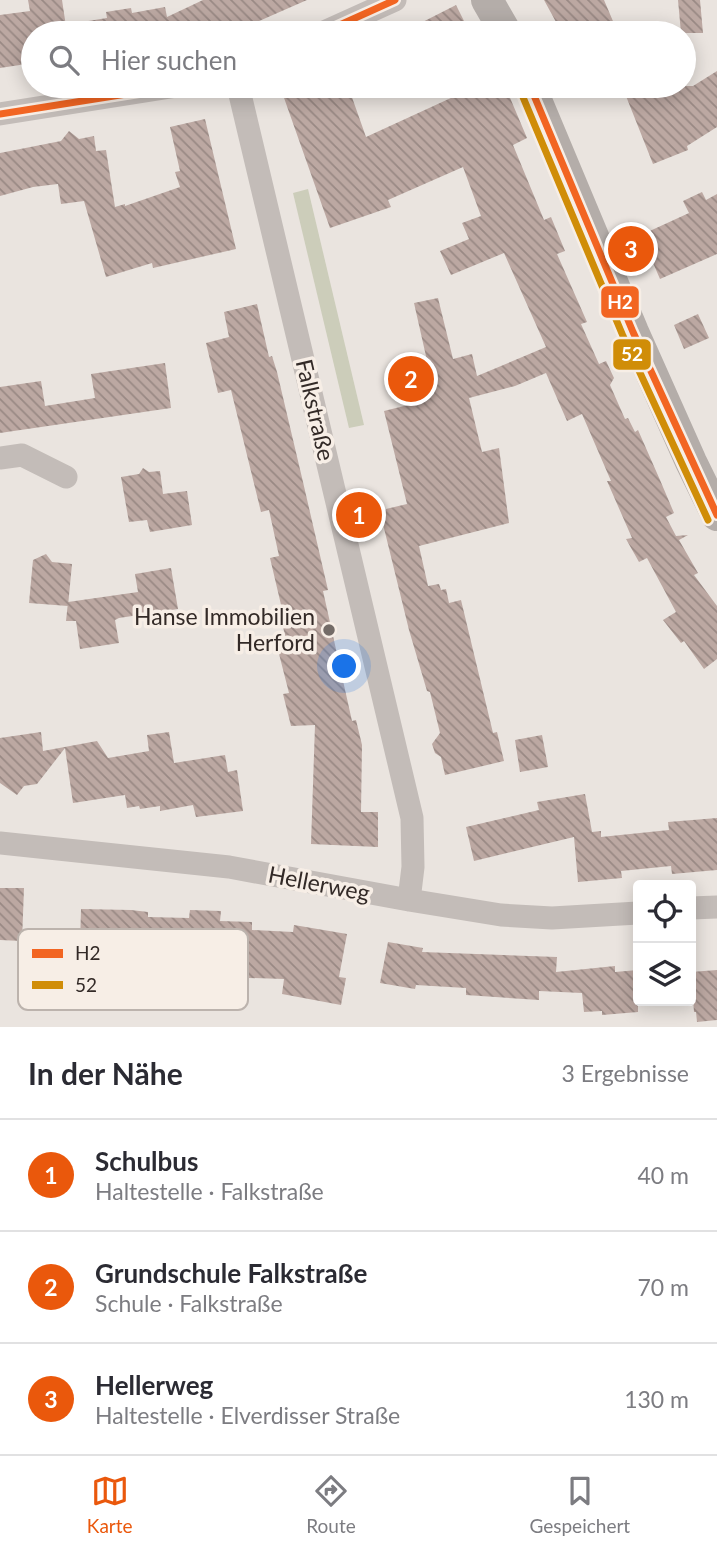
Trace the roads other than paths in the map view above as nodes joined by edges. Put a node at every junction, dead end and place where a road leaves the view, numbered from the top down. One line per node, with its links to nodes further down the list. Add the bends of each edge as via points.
1 (395, 0): 3 (street)
2 (487, 0): 4 (main road)
3 (349, 21)
4 (499, 21)
5 (101, 98): 8 (street)
6 (241, 98): 13 (street, Falkstraße, via 412,818)
7 (535, 98): 11 (main road)
8 (0, 114)
9 (0, 457): 10 (street, via 22,454)
10 (66, 477)
11 (717, 515)
12 (0, 843): 13 (street, Hellerweg, via 215,865)
13 (409, 901): 16 (street, Hellerweg, via 552,918)
14 (717, 907): 15 (street)
15 (696, 908)
16 (633, 913)

